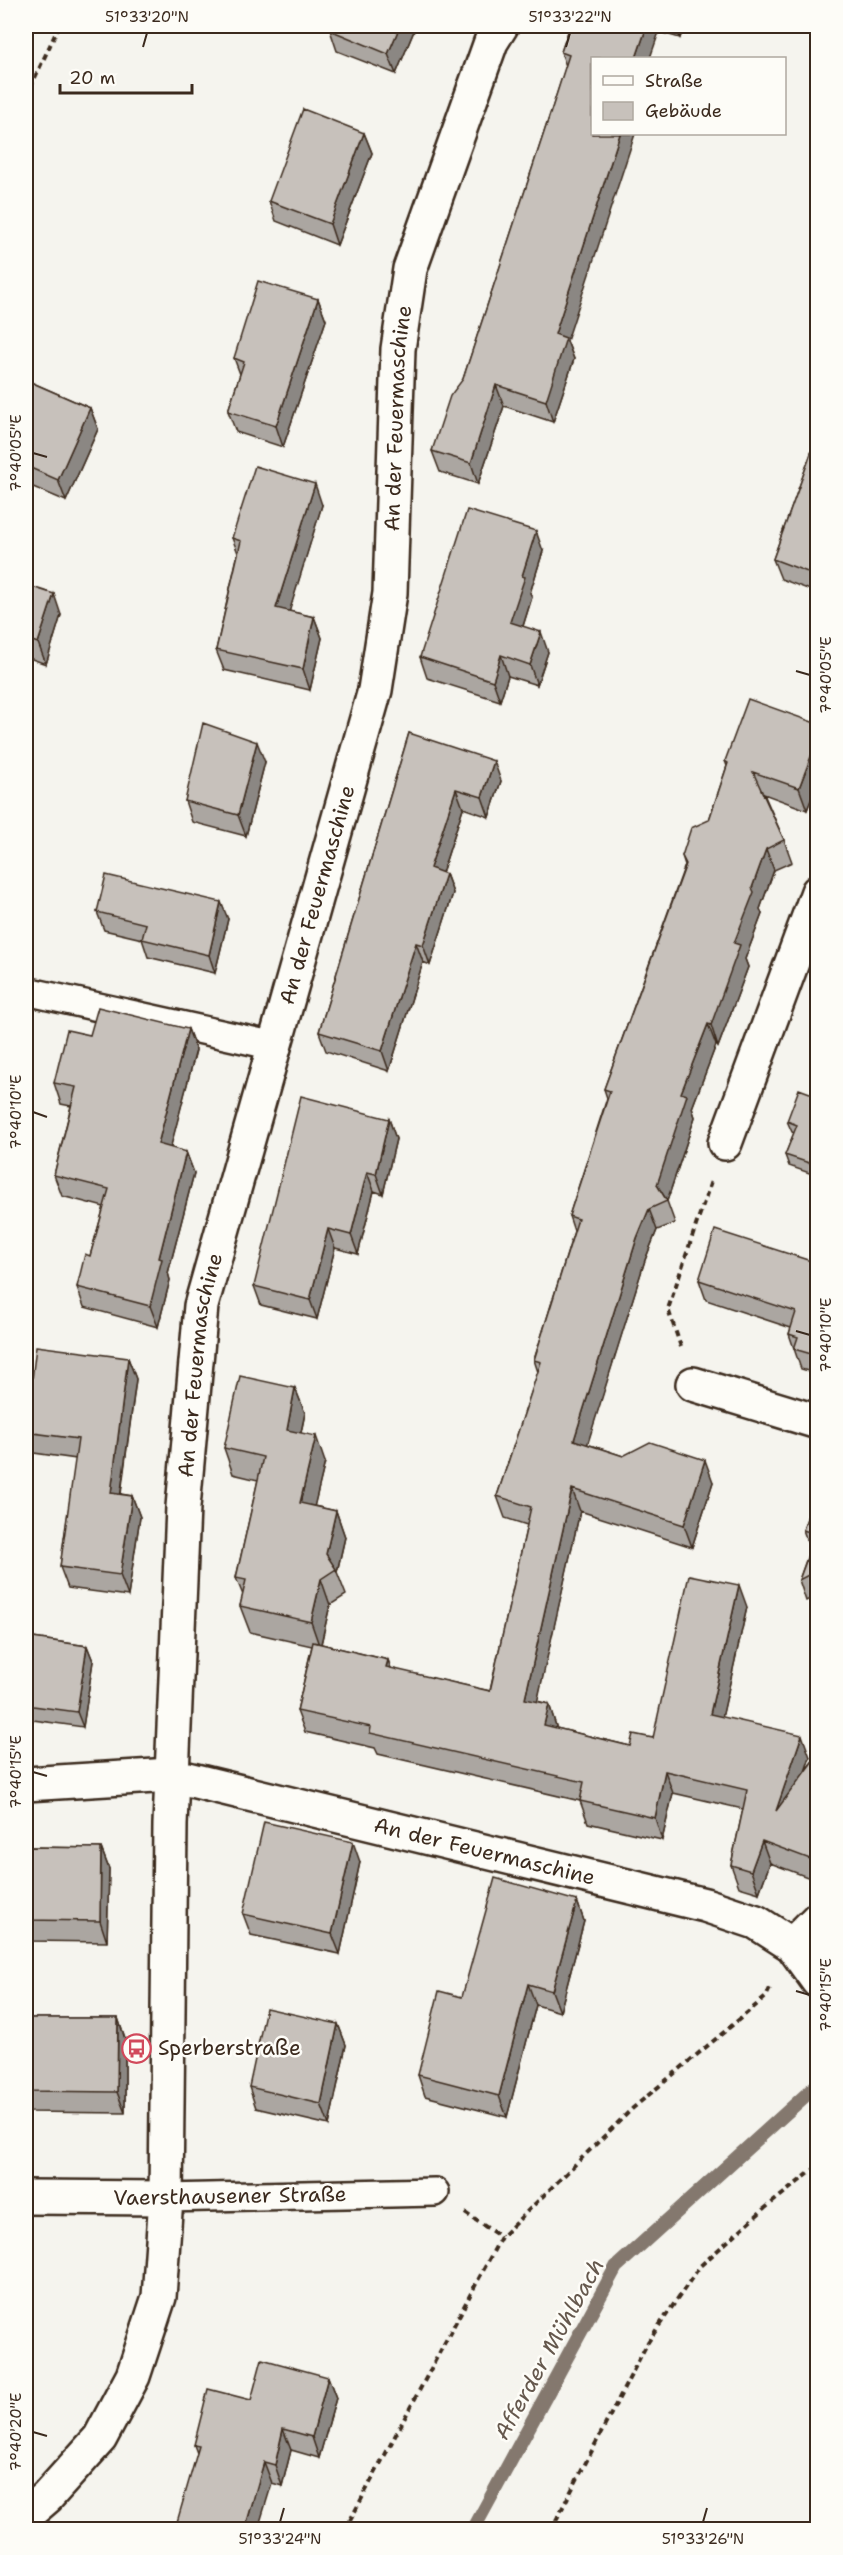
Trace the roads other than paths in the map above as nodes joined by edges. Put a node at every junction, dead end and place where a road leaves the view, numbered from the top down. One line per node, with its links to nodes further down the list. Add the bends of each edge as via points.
1 (501, 26): 4 (street, An der Feuermaschine, via 491,42 410,269 398,350 390,593 375,690)
2 (818, 892): 5 (street)
3 (26, 992): 4 (lane)
4 (275, 1046): 8 (street, An der Feuermaschine, via 201,1306 183,1507)
5 (725, 1143)
6 (693, 1384): 7 (street)
7 (818, 1422)
8 (171, 1775): 9 (street, An der Feuermaschine); 11 (street, An der Feuermaschine, via 705,1905 756,1922); 15 (street, An der Feuermaschine)
9 (26, 1784)
10 (818, 1919): 11 (street)
11 (792, 1945): 12 (street)
12 (818, 1981)
13 (435, 2192): 15 (lane, Vaersthausener Straße)
14 (26, 2197): 15 (street, Vaersthausener Straße)
15 (166, 2198): 16 (street, via 159,2297 133,2376 100,2438)
16 (26, 2515)

